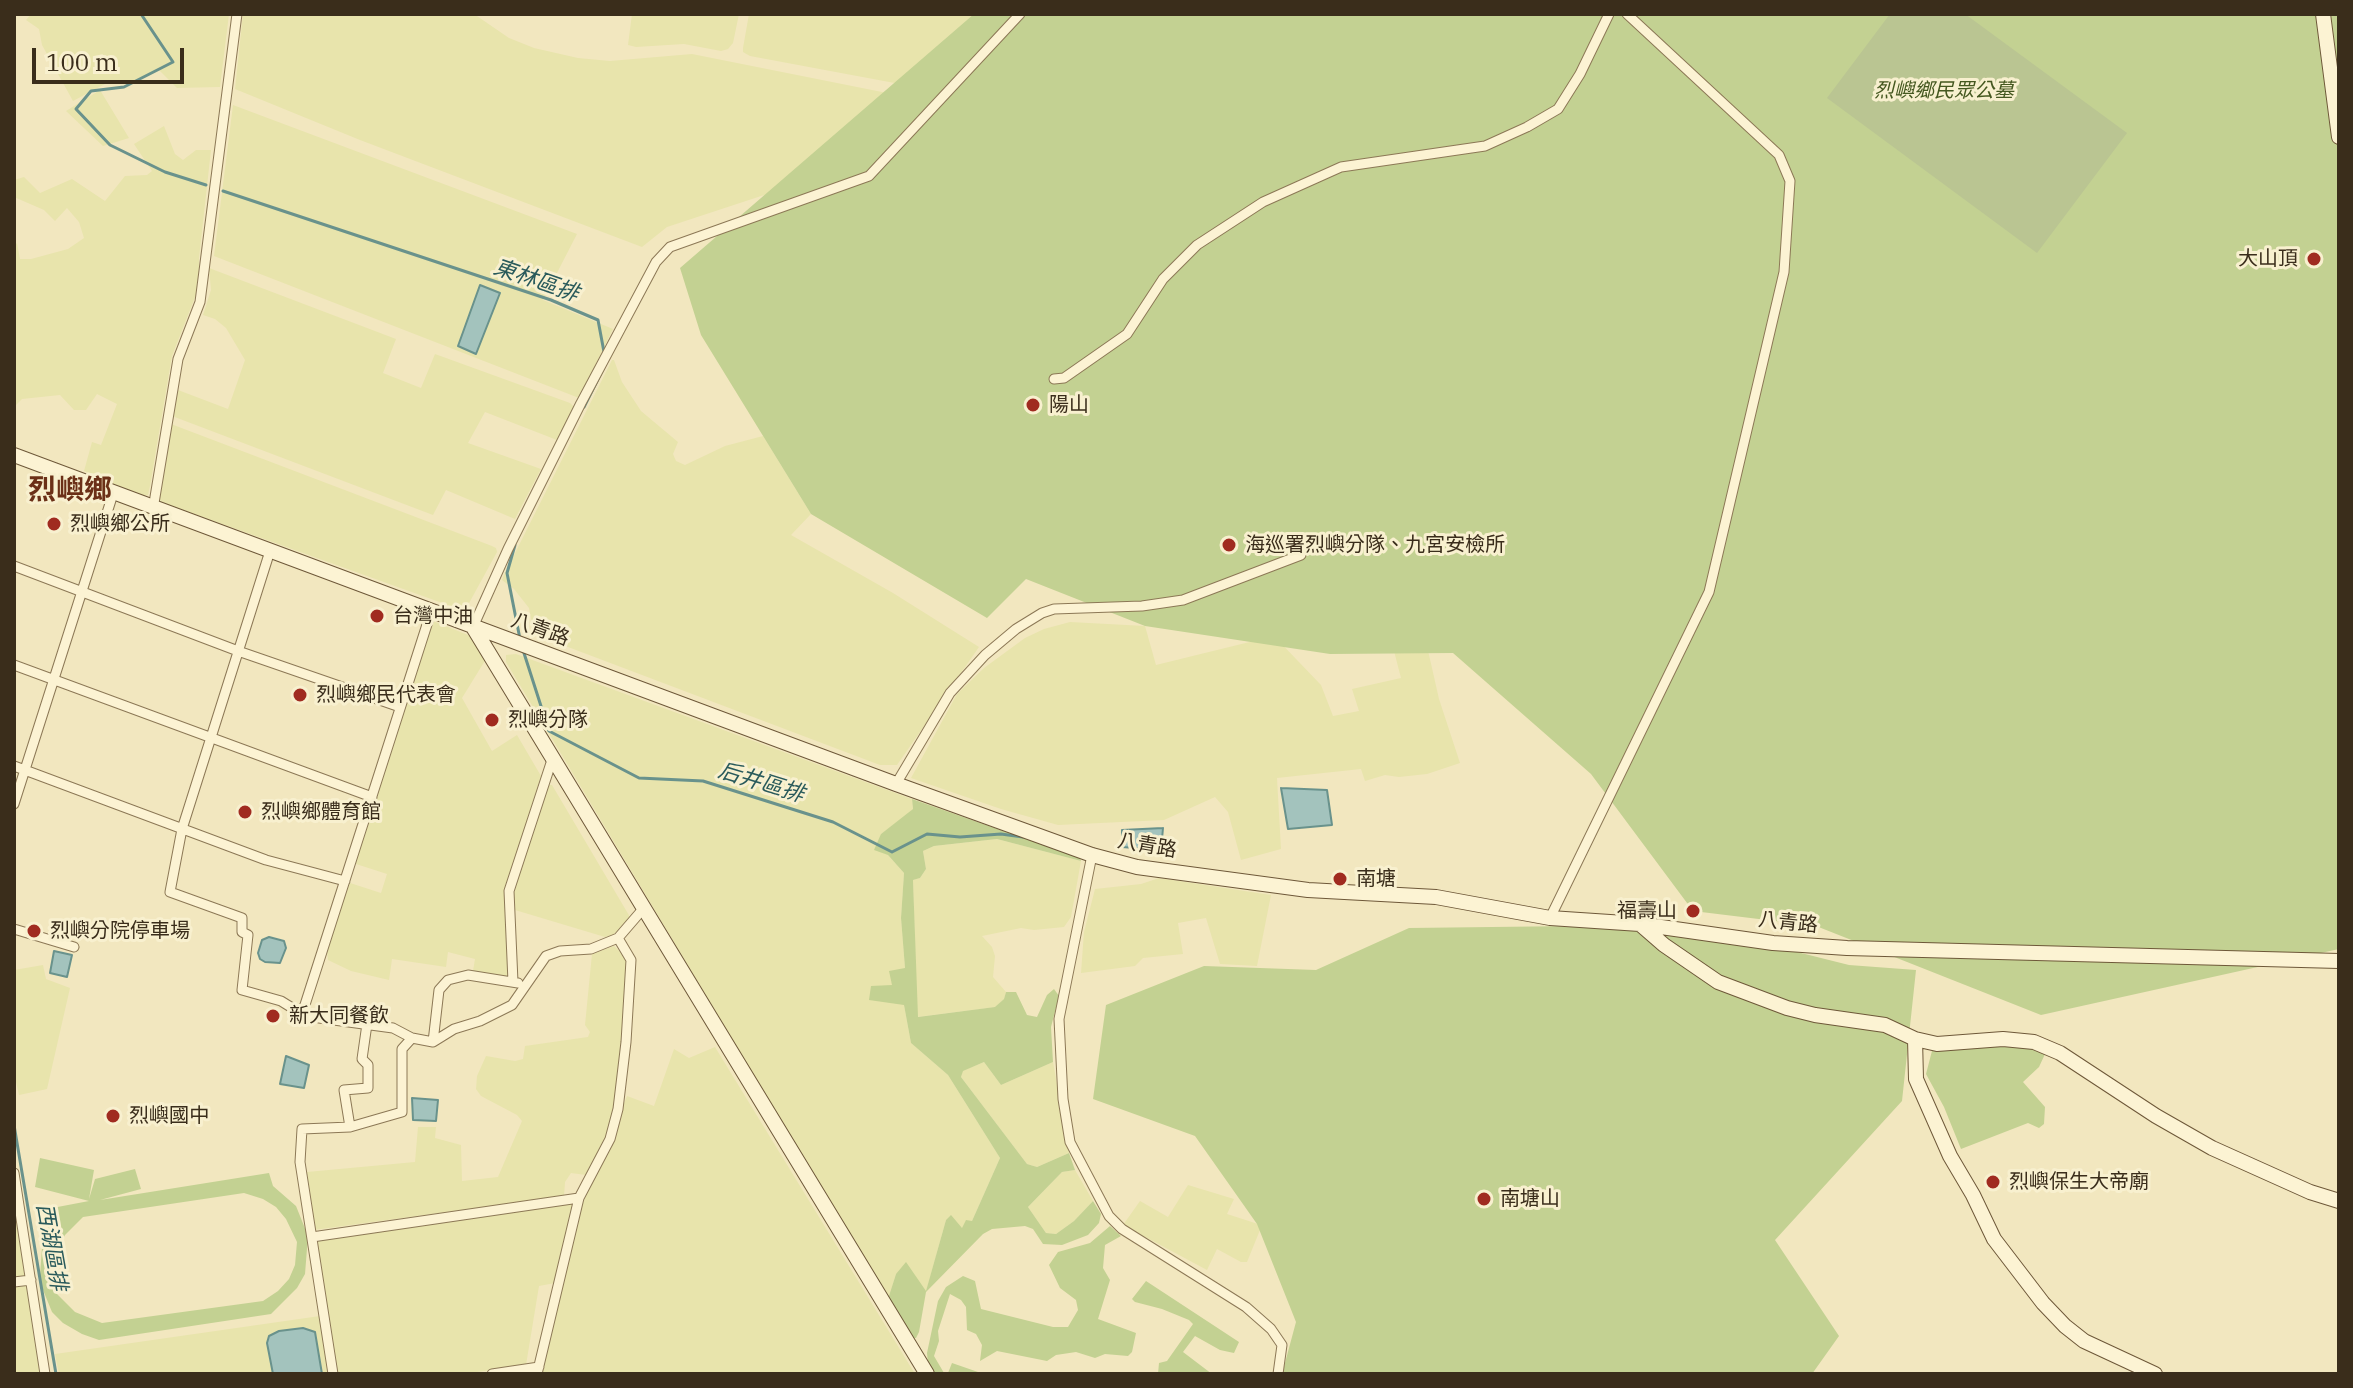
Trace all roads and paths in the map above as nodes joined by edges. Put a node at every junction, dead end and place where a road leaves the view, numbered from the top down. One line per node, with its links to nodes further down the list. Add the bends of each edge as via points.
1 (237, 14): 10 (street, via 200,302 178,359)
2 (1020, 14): 16 (street, via 869,176 670,247 656,262)
3 (1609, 14): 7 (street, via 1558,109 1485,146 1341,167 1263,202 1197,245 1163,279 1127,334 1064,378)
4 (1627, 14): 32 (street, via 1779,155 1790,181 1784,272 1709,592)
5 (2323, 14): 6 (main road)
6 (2339, 137)
7 (1054, 379)
8 (14, 455): 9 (main road, 八青路)
9 (113, 494): 10 (main road, 八青路); 14 (street)
10 (153, 509): 11 (main road, 八青路)
11 (270, 551): 15 (main road, 八青路); 17 (street)
12 (1301, 555): 25 (street, via 1183,600 1042,613 985,655 950,693)
13 (14, 566): 14 (street)
14 (82, 593): 17 (street); 19 (street)
15 (431, 612): 16 (main road, 八青路); 20 (street)
16 (473, 627): 22 (main road); 25 (main road, 八青路)
17 (238, 651): 20 (street); 21 (street)
18 (14, 665): 19 (street)
19 (54, 679): 21 (street); 24 (street)
20 (400, 707): 26 (street)
21 (211, 739): 26 (street); 28 (street)
22 (552, 760): 31 (main road); 38 (street, via 509,891)
23 (14, 766): 24 (street)
24 (25, 770): 27 (street); 28 (street)
25 (896, 784): 29 (main road, 八青路)
26 (372, 797): 30 (street)
27 (14, 804)
28 (182, 829): 30 (street, via 266,860); 40 (street, via 170,892 242,918 242,932 248,935 242,990 281,1001)
29 (1092, 855): 32 (main road, 八青路, via 1153,869 1308,890 1436,897); 57 (street, via 1059,1019 1070,1142 1109,1216 1122,1229 1246,1307 1271,1329 1282,1345)
30 (345, 881): 40 (street)
31 (643, 909): 35 (street); 56 (main road)
32 (1550, 918): 33 (main road, 八青路)
33 (1640, 924): 37 (main road, 八青路, via 1847,948); 43 (main road, via 1718,982 1787,1008 1885,1025)
34 (14, 929): 36 (street)
35 (618, 938): 39 (street, via 591,949 546,956); 47 (street, via 631,960 618,1109 610,1139)
36 (74, 947)
37 (2339, 961)
38 (513, 982): 39 (street); 44 (street, via 468,975 448,980 439,990)
39 (526, 985): 44 (street, via 512,1005)
40 (302, 1014): 41 (street)
41 (367, 1024): 42 (street); 45 (street, via 362,1059 368,1065 368,1088 344,1090)
42 (412, 1038): 44 (street); 45 (street, via 402,1049 402,1112)
43 (1915, 1039): 48 (main road, via 1937,1044 2034,1042 2212,1148); 58 (main road, via 1916,1079 1994,1239 2065,1326 2084,1341)
44 (433, 1042)
45 (350, 1127): 49 (street, via 302,1129 300,1162)
46 (14, 1173): 50 (street)
47 (579, 1198): 49 (street); 52 (street)
48 (2339, 1201)
49 (312, 1237): 54 (street)
50 (31, 1280): 51 (street); 53 (street)
51 (14, 1282)
52 (538, 1370): 55 (street)
53 (45, 1374)
54 (333, 1374)
55 (492, 1374)
56 (927, 1374)
57 (1278, 1374)
58 (2155, 1374)

